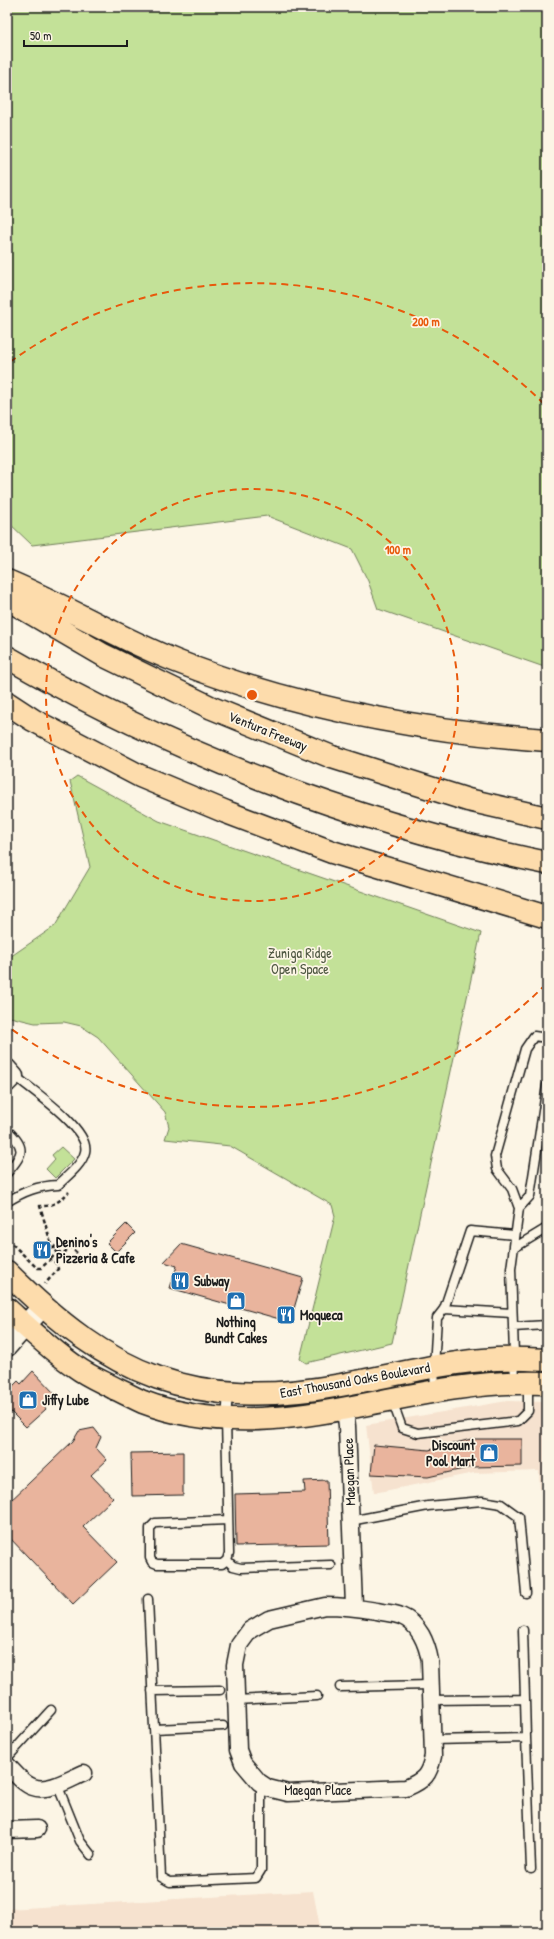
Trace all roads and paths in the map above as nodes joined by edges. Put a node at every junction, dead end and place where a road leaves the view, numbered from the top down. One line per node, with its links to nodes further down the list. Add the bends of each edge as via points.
1 (7, 581): 5 (main road, via 176,660 310,705 436,729)
2 (7, 599): 6 (main road, Ventura Freeway, via 103,655 212,708 325,754 468,800)
3 (7, 657): 7 (main road, via 130,722 207,757 348,809 426,834)
4 (7, 703): 10 (main road, via 33,720 140,776 226,812 332,852)
5 (547, 740)
6 (547, 818)
7 (499, 853): 8 (main road); 9 (main road)
8 (547, 863)
9 (547, 872)
10 (547, 917)
11 (547, 1038): 18 (lane, via 534,1036 525,1049 495,1156 497,1169 512,1189)
12 (10, 1075): 17 (lane, via 55,1108 81,1134 86,1144 86,1153 58,1185 26,1190)
13 (547, 1085): 18 (lane, via 530,1196)
14 (7, 1130): 15 (lane, via 21,1148 19,1159)
15 (7, 1173)
16 (69, 1192): 24 (path, via 58,1202 47,1207 40,1206)
17 (7, 1202)
18 (519, 1208): 20 (lane)
19 (547, 1228): 23 (lane)
20 (515, 1235): 23 (lane); 32 (lane, via 470,1231)
21 (7, 1240): 27 (path, via 37,1268 41,1268)
22 (70, 1248): 24 (path, via 62,1243); 25 (path, via 64,1253); 26 (path)
23 (514, 1248): 33 (lane, via 510,1269)
24 (54, 1249): 25 (path)
25 (57, 1252): 27 (path)
26 (77, 1253)
27 (51, 1259): 29 (path, via 58,1269)
28 (7, 1272): 30 (main road, East Thousand Oaks Boulevard)
29 (48, 1281)
30 (42, 1307): 35 (street); 43 (main road, East Thousand Oaks Boulevard, via 108,1355 137,1371 170,1383)
31 (7, 1309): 35 (main road, East Thousand Oaks Boulevard)
32 (444, 1309): 33 (lane); 40 (lane, via 437,1318)
33 (512, 1313): 36 (lane)
34 (547, 1325): 36 (lane)
35 (26, 1327): 37 (street); 46 (main road, East Thousand Oaks Boulevard, via 77,1368 144,1402 187,1414)
36 (513, 1327): 38 (lane)
37 (7, 1346)
38 (514, 1358): 39 (main road, East Thousand Oaks Boulevard); 40 (main road, East Thousand Oaks Boulevard); 41 (lane)
39 (547, 1360)
40 (434, 1367): 42 (lane); 43 (main road, East Thousand Oaks Boulevard, via 300,1391 275,1394)
41 (530, 1382): 42 (main road, East Thousand Oaks Boulevard, via 490,1383); 44 (lane, via 528,1411 518,1421 418,1433 402,1428)
42 (436, 1391): 44 (main road, East Thousand Oaks Boulevard)
43 (228, 1393): 46 (lane)
44 (392, 1399): 45 (main road, East Thousand Oaks Boulevard)
45 (345, 1409): 46 (main road, East Thousand Oaks Boulevard, via 277,1419); 48 (street, Maegan Place)
46 (226, 1419): 47 (lane)
47 (228, 1520): 49 (lane); 49 (lane, via 155,1523 150,1528 152,1562 222,1564)
48 (350, 1521): 51 (lane, via 428,1506 482,1501 501,1504 519,1517); 53 (street, Maegan Place)
49 (227, 1560): 50 (lane, via 233,1566 241,1568)
50 (331, 1565)
51 (526, 1593)
52 (148, 1598): 57 (lane)
53 (354, 1606): 58 (street, Maegan Place, via 402,1616 415,1626 428,1649); 61 (street, Maegan Place, via 325,1606 269,1619 250,1630 240,1645 235,1665)
54 (523, 1630): 60 (lane)
55 (340, 1687): 58 (lane)
56 (220, 1690): 57 (lane)
57 (152, 1691): 64 (lane)
58 (431, 1693): 60 (lane); 66 (street, Maegan Place)
59 (317, 1696): 61 (lane)
60 (525, 1699): 65 (lane)
61 (236, 1700): 70 (street, Maegan Place, via 238,1750 248,1772)
62 (51, 1710): 67 (lane)
63 (223, 1726): 64 (lane)
64 (154, 1729): 70 (lane, via 161,1877 170,1882 256,1878 261,1870)
65 (526, 1738): 66 (lane); 75 (lane)
66 (432, 1740): 70 (street, Maegan Place, via 433,1756 430,1770 421,1782 406,1788 288,1792 268,1788)
67 (7, 1758)
68 (7, 1765): 71 (street, via 33,1787 44,1788)
69 (84, 1773): 71 (street)
70 (261, 1783)
71 (57, 1784): 74 (lane, via 80,1841)
72 (37, 1829): 73 (street)
73 (7, 1830)
74 (91, 1855)
75 (531, 1869)

